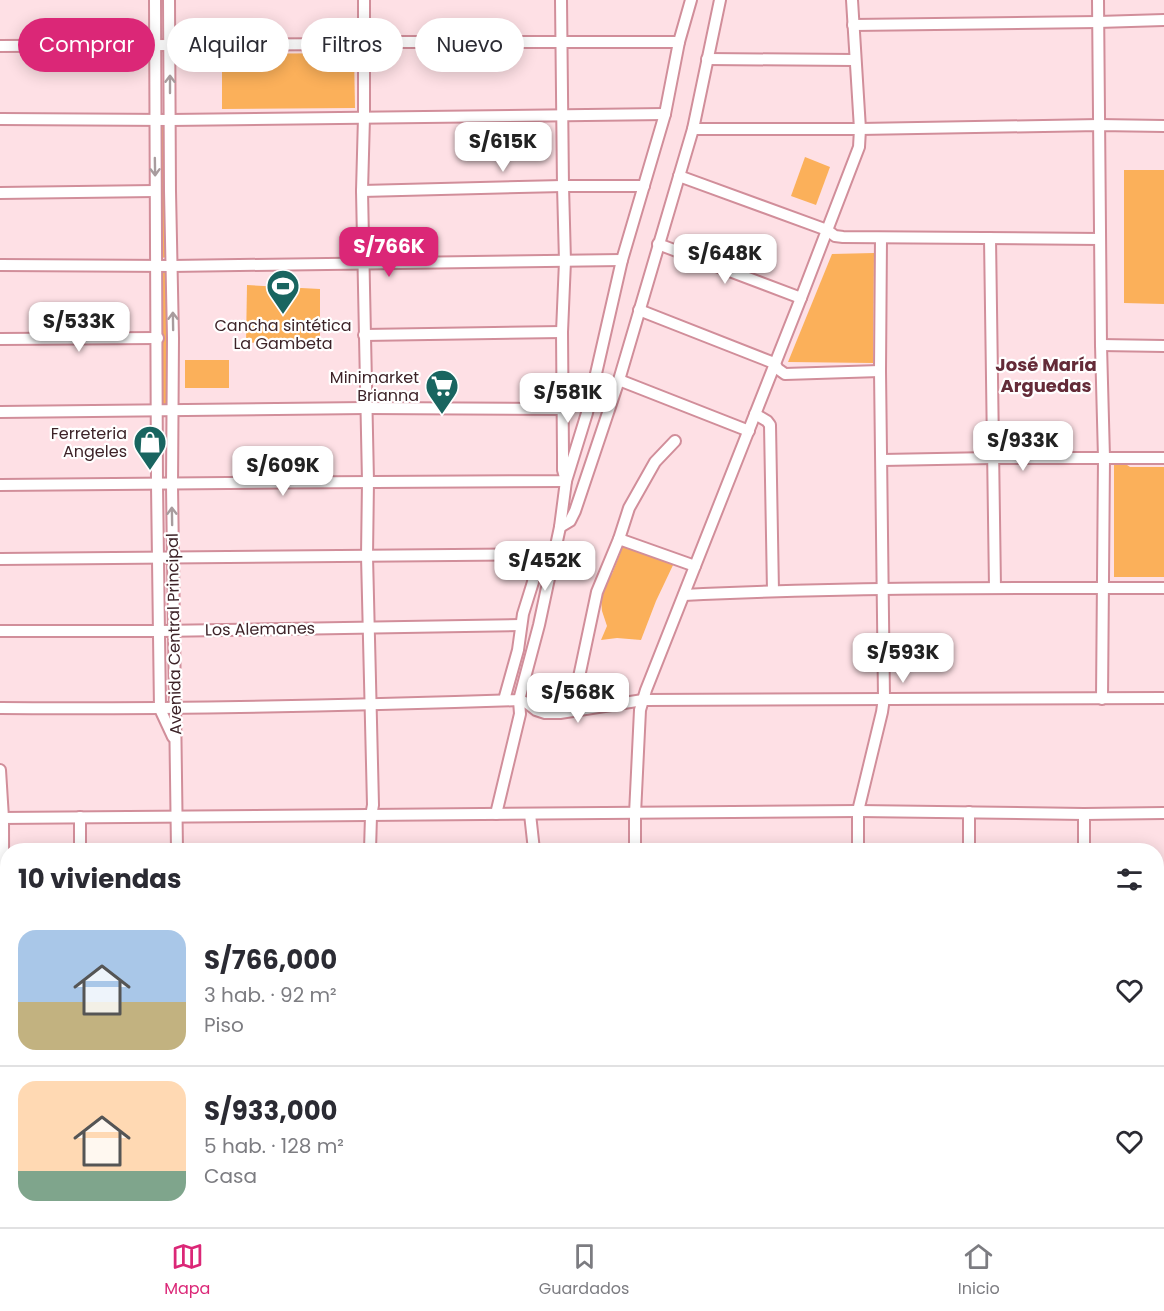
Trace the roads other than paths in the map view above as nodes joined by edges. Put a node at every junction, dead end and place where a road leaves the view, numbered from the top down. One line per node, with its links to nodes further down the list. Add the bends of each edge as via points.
1 (155, 0): 9 (street, Avenida Central Principal)
2 (169, 0): 10 (street, Avenida Central Principal)
3 (364, 0): 11 (street)
4 (561, 0): 16 (street)
5 (691, 0): 17 (street)
6 (720, 0): 22 (street)
7 (852, 0): 14 (street)
8 (1098, 0): 13 (street)
9 (155, 18)
10 (169, 18)
11 (364, 18)
12 (1164, 20): 13 (street)
13 (1098, 22): 14 (street); 33 (street)
14 (853, 25): 23 (street)
15 (403, 42): 16 (street)
16 (562, 42): 17 (street); 28 (street)
17 (679, 42): 27 (street)
18 (155, 45): 21 (street)
19 (0, 46): 20 (street)
20 (18, 46)
21 (167, 46)
22 (707, 59): 23 (street); 35 (street)
23 (854, 60): 36 (street)
24 (155, 72): 31 (street, Avenida Central Principal)
25 (170, 72): 32 (street, Avenida Central Principal, one-way to 25)
26 (364, 72): 29 (street)
27 (665, 114): 28 (street); 39 (street)
28 (562, 115): 29 (street); 38 (street)
29 (364, 117): 32 (street); 41 (street)
30 (0, 119): 31 (street)
31 (154, 120): 32 (street); 40 (street, Avenida Central Principal, one-way to 40)
32 (170, 120): 53 (street, Avenida Central Principal)
33 (1099, 125): 34 (street); 36 (street); 46 (street)
34 (1164, 126)
35 (693, 129): 36 (street); 37 (street)
36 (860, 129): 43 (street, via 859,147)
37 (679, 176): 43 (street); 47 (street)
38 (563, 186): 39 (street); 41 (street); 48 (street)
39 (644, 186): 49 (street)
40 (155, 191): 42 (street); 51 (street, Avenida Central Principal)
41 (362, 191): 50 (street)
42 (0, 193)
43 (827, 230): 44 (street, via 835,236); 54 (street)
44 (881, 238): 45 (street); 63 (street)
45 (990, 238): 46 (street); 73 (street)
46 (1100, 239): 60 (street)
47 (658, 244): 54 (street); 55 (street)
48 (565, 261): 49 (street); 50 (street); 56 (street)
49 (622, 261): 77 (street, via 589,403)
50 (363, 264): 53 (street); 57 (street)
51 (157, 265): 52 (street); 53 (street); 58 (street, Avenida Central Principal)
52 (0, 266)
53 (171, 266): 67 (street, Avenida Central Principal, one-way to 53)
54 (801, 298): 62 (street)
55 (639, 310): 62 (street); 64 (street)
56 (562, 332): 57 (street); 66 (street)
57 (364, 335): 65 (street)
58 (158, 338): 59 (street); 68 (street, Avenida Central Principal)
59 (0, 339)
60 (1101, 345): 61 (street); 74 (street)
61 (1164, 346)
62 (774, 363): 63 (street, via 790,375); 70 (street)
63 (880, 371): 76 (street)
64 (618, 380): 71 (street); 82 (street, via 575,511)
65 (366, 408): 66 (street); 67 (street); 78 (street)
66 (563, 409): 77 (street)
67 (172, 410): 68 (street); 81 (street, Avenida Central Principal)
68 (158, 411): 69 (street); 79 (street, Avenida Central Principal)
69 (0, 412)
70 (755, 414): 71 (street); 95 (street, via 770,425)
71 (748, 431): 90 (street)
72 (675, 441): 83 (street, via 656,462 629,508)
73 (992, 458): 74 (street); 76 (street); 92 (street)
74 (1104, 458): 75 (street); 93 (street)
75 (1164, 458)
76 (882, 460): 91 (street)
77 (566, 481): 78 (street); 82 (street)
78 (368, 482): 81 (street); 86 (street)
79 (157, 484): 80 (street); 81 (street); 88 (street, Avenida Central Principal)
80 (0, 485)
81 (172, 485): 87 (street, Avenida Central Principal, one-way to 81)
82 (560, 527): 85 (street)
83 (620, 539): 90 (street); 102 (street, via 597,592)
84 (535, 554): 85 (street); 86 (street); 97 (street, via 533,582)
85 (554, 554): 107 (street)
86 (367, 556): 87 (street); 98 (street)
87 (173, 557): 88 (street); 101 (street, Avenida Central Principal)
88 (158, 558): 89 (street); 100 (street, Avenida Central Principal)
89 (0, 559)
90 (695, 566): 96 (street)
91 (883, 588): 92 (street); 95 (street); 103 (street)
92 (995, 588): 93 (street)
93 (1104, 588): 94 (street); 105 (street)
94 (1164, 588)
95 (773, 591): 96 (street)
96 (684, 596): 108 (street)
97 (521, 626): 98 (street, Los Alemanes); 106 (street)
98 (369, 627): 101 (street, Los Alemanes); 109 (street)
99 (0, 631): 100 (street, Los Alemanes)
100 (160, 631): 101 (street, Los Alemanes); 111 (street, Avenida Central Principal)
101 (175, 631): 112 (street, Avenida Central Principal)
102 (579, 677)
103 (884, 698): 105 (street); 108 (street); 115 (street)
104 (1164, 698): 105 (street)
105 (1102, 699)
106 (504, 700): 107 (street); 109 (street)
107 (519, 700): 108 (street, via 545,713); 118 (street, via 520,714)
108 (643, 700): 120 (street)
109 (371, 705): 112 (street); 123 (street)
110 (0, 708): 111 (street)
111 (160, 708): 112 (street); 113 (street, Avenida Central Principal)
112 (175, 708): 113 (street, Avenida Central Principal)
113 (176, 743): 122 (street)
114 (0, 770): 125 (street)
115 (858, 811): 116 (street); 120 (street); 132 (street)
116 (969, 812): 121 (street); 133 (street)
117 (1164, 813): 121 (street)
118 (496, 814): 119 (street); 123 (street)
119 (530, 814): 120 (street); 130 (street)
120 (635, 814): 131 (street)
121 (1084, 814): 134 (street)
122 (177, 816): 123 (street); 124 (street); 128 (street)
123 (371, 816): 129 (street)
124 (80, 817): 125 (street); 127 (street)
125 (1, 818): 126 (street)
126 (1, 843)
127 (80, 843)
128 (177, 843)
129 (370, 843)
130 (533, 843)
131 (635, 843)
132 (858, 843)
133 (969, 843)
134 (1083, 843)

